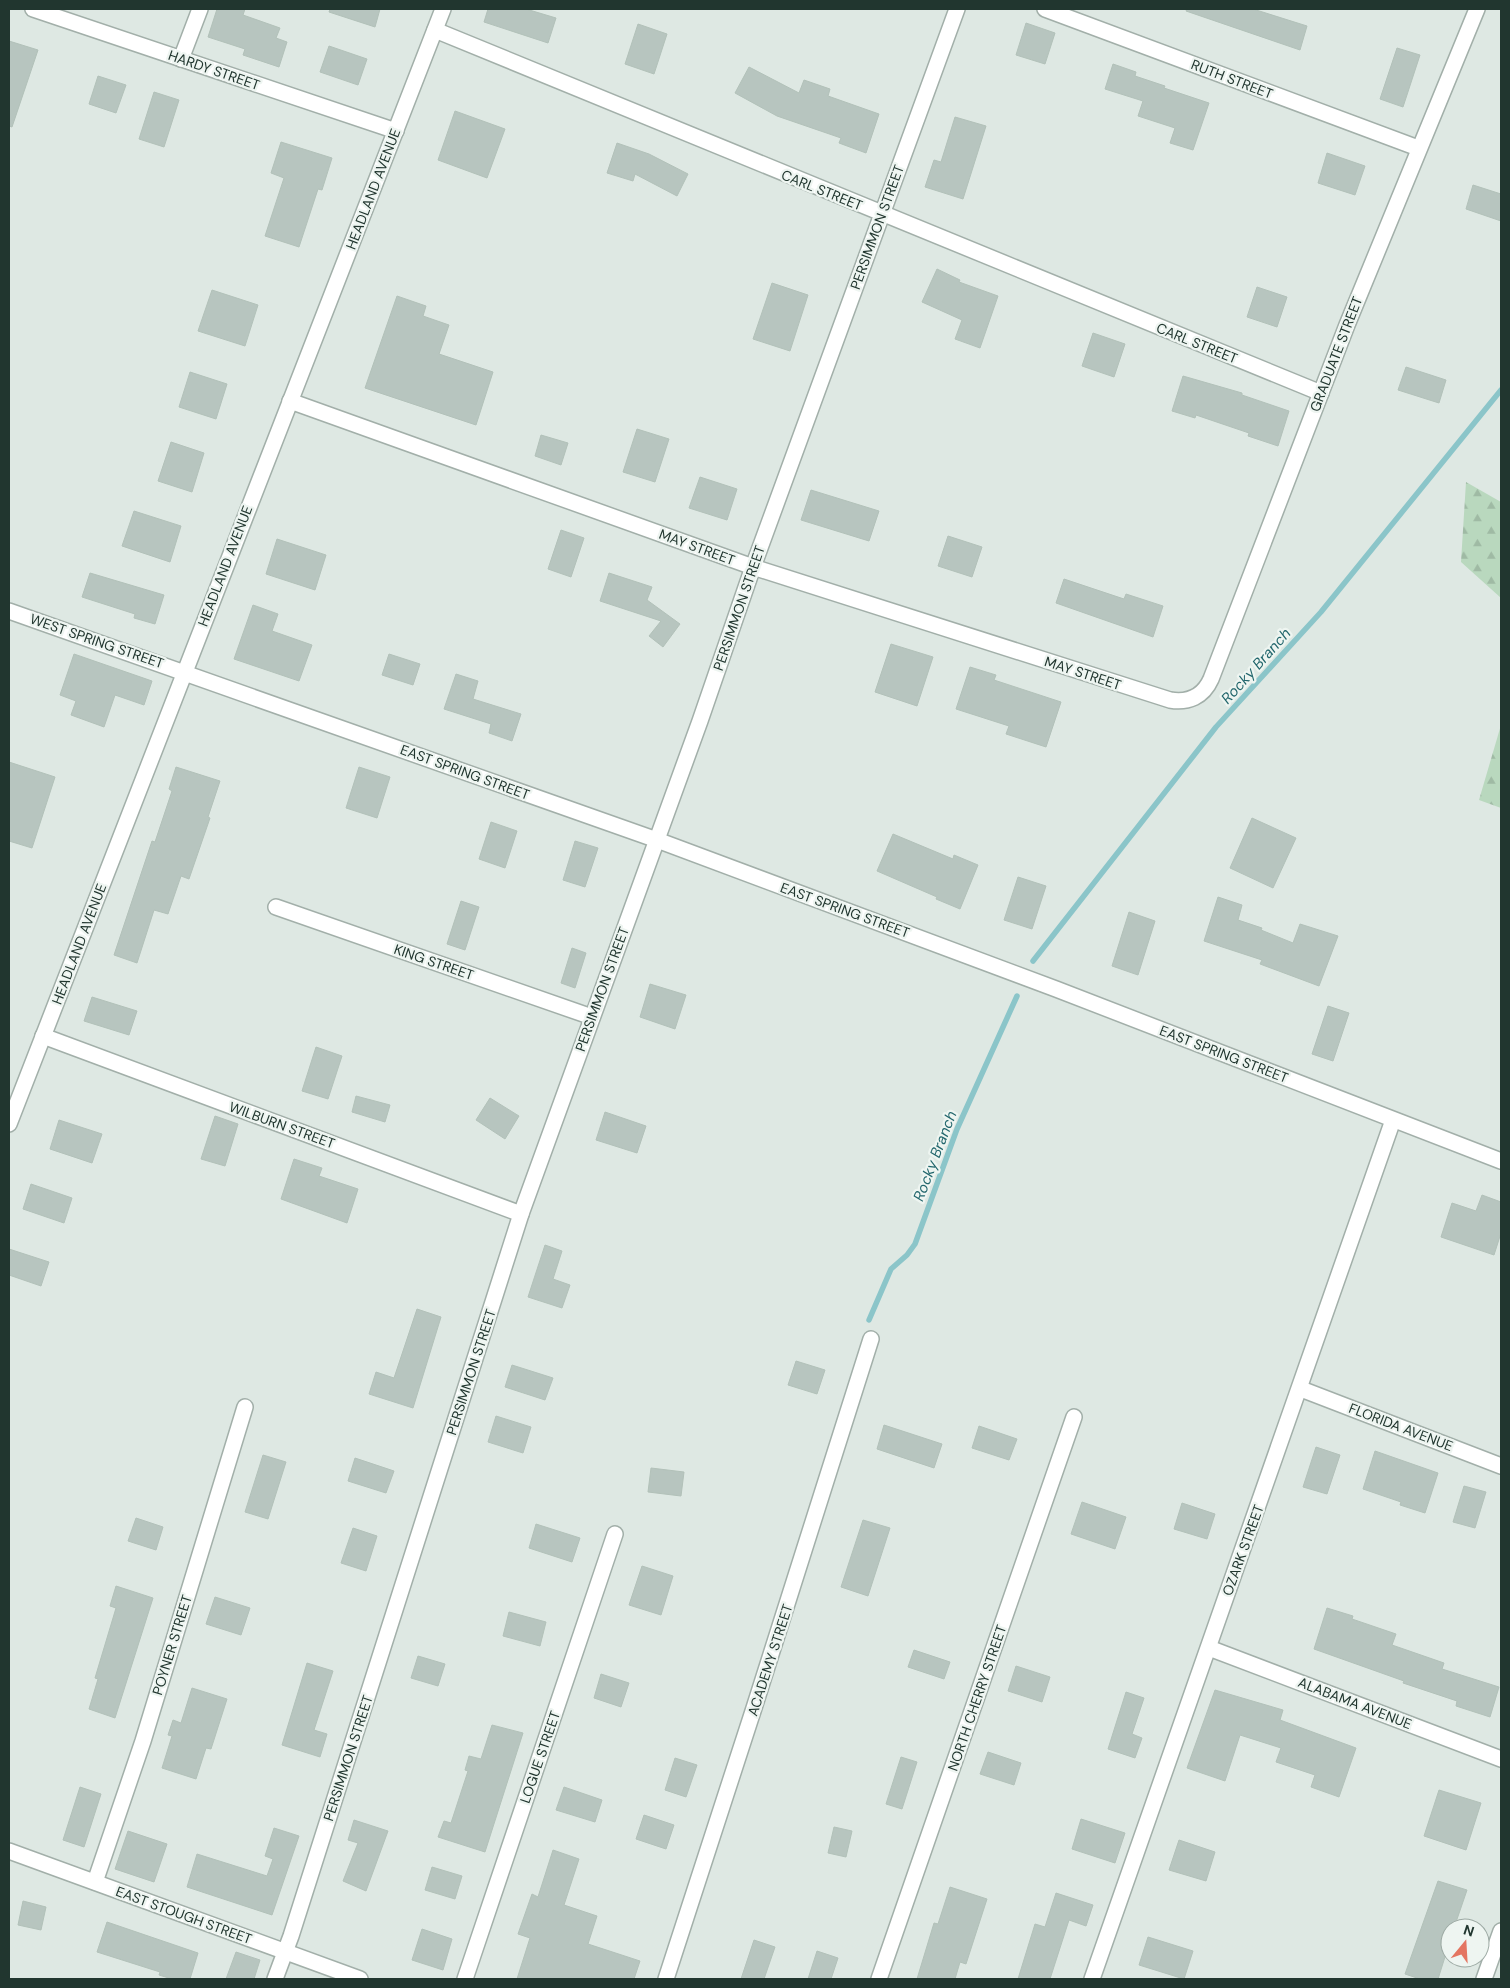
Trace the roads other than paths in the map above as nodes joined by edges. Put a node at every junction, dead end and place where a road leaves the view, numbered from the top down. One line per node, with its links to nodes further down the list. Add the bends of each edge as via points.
1 (33, 9): 8 (street, HARDY STREET)
2 (200, 9): 8 (street)
3 (443, 9): 7 (street, HEADLAND AVENUE)
4 (957, 9): 11 (street, PERSIMMON STREET)
5 (1045, 9): 10 (street, RUTH STREET)
6 (1478, 9): 10 (street, GRADUATE STREET)
7 (435, 30): 9 (street, HEADLAND AVENUE); 11 (street, CARL STREET)
8 (181, 59): 9 (street, HARDY STREET)
9 (396, 131): 13 (street, HEADLAND AVENUE)
10 (1418, 148): 12 (street, GRADUATE STREET)
11 (882, 214): 12 (street, CARL STREET); 14 (street, PERSIMMON STREET)
12 (1321, 393): 17 (street, GRADUATE STREET, via 1211,680)
13 (290, 401): 14 (street, MAY STREET); 16 (street, HEADLAND AVENUE)
14 (753, 567): 17 (street, MAY STREET, via 1170,700 1187,701); 18 (street, PERSIMMON STREET)
15 (9, 611): 16 (street, WEST SPRING STREET)
16 (184, 672): 18 (street, EAST SPRING STREET); 21 (street, HEADLAND AVENUE)
17 (1196, 697)
18 (657, 840): 20 (street, PERSIMMON STREET); 22 (street, EAST SPRING STREET, via 1056,989)
19 (276, 907): 20 (street, KING STREET)
20 (592, 1017): 25 (street, PERSIMMON STREET)
21 (43, 1036): 23 (street, HEADLAND AVENUE); 25 (street, WILBURN STREET)
22 (1393, 1120): 24 (street, EAST SPRING STREET); 27 (street, OZARK STREET)
23 (9, 1124)
24 (1501, 1161)
25 (521, 1214): 37 (street, PERSIMMON STREET)
26 (871, 1339): 41 (street, ACADEMY STREET)
27 (1301, 1389): 30 (street, FLORIDA AVENUE); 32 (street, OZARK STREET)
28 (245, 1407): 35 (street, POYNER STREET, via 143,1741)
29 (1074, 1417): 42 (street, NORTH CHERRY STREET)
30 (1501, 1466)
31 (615, 1534): 40 (street, LOGUE STREET)
32 (1209, 1648): 33 (street, ALABAMA AVENUE); 43 (street, OZARK STREET)
33 (1501, 1759)
34 (9, 1851): 35 (street, EAST STOUGH STREET)
35 (95, 1882): 37 (street, EAST STOUGH STREET)
36 (1501, 1931): 44 (street)
37 (286, 1952): 38 (street, PERSIMMON STREET); 39 (street, EAST STOUGH STREET)
38 (275, 1979)
39 (360, 1979)
40 (465, 1979)
41 (666, 1979)
42 (879, 1979)
43 (1092, 1979)
44 (1484, 1979)

